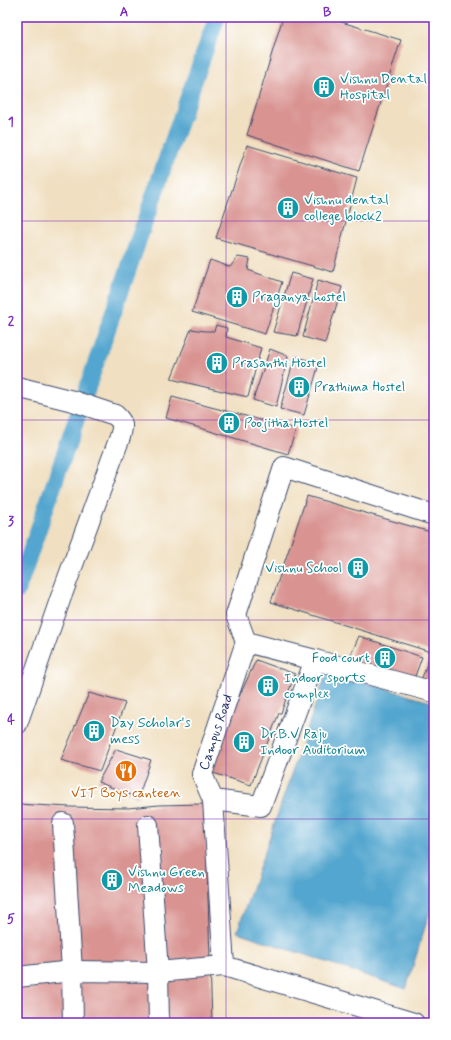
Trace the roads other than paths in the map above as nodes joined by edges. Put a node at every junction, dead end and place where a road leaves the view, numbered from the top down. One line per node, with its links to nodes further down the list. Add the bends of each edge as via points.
1 (17, 388): 6 (street, via 73,401 115,415 123,426)
2 (434, 515): 3 (street, via 284,467 236,615)
3 (246, 642): 4 (street); 7 (street, Campus Road, via 202,774)
4 (315, 660): 5 (street); 7 (street, via 261,806)
5 (434, 692)
6 (17, 724)
7 (213, 800): 10 (street, Campus Road)
8 (63, 823): 11 (street)
9 (148, 825): 12 (street)
10 (224, 966): 12 (street); 16 (street)
11 (72, 971): 12 (street); 13 (street); 14 (street)
12 (158, 972): 15 (street)
13 (17, 977)
14 (73, 1023)
15 (159, 1023)
16 (414, 1023)

